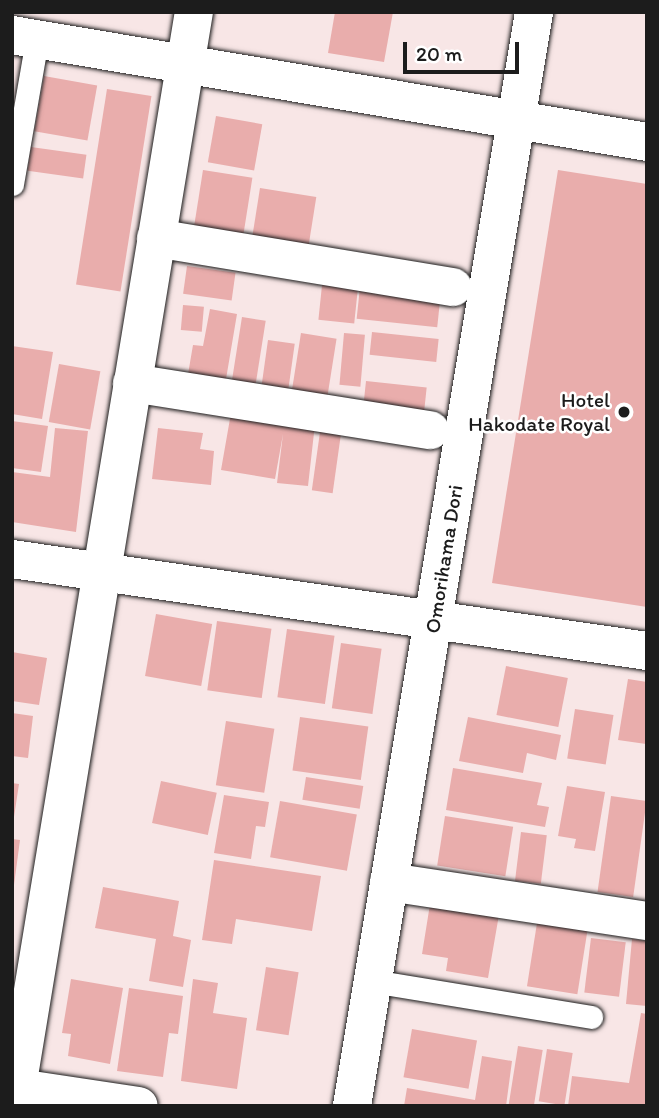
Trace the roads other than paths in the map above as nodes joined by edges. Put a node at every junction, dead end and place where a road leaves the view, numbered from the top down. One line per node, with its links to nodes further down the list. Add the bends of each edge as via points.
1 (194, 12): 4 (street)
2 (534, 12): 5 (street, Omorihama Dori)
3 (25, 37): 4 (street); 7 (lane)
4 (186, 64): 5 (street); 8 (street)
5 (515, 122): 6 (street); 14 (street, Omorihama Dori)
6 (647, 142)
7 (12, 184)
8 (156, 238): 9 (street); 10 (street)
9 (453, 287)
10 (132, 383): 11 (street); 13 (street)
11 (430, 430)
12 (12, 559): 13 (street)
13 (102, 571): 14 (street); 20 (street)
14 (435, 623): 15 (street); 16 (street, Omorihama Dori)
15 (647, 651)
16 (389, 882): 17 (street); 18 (street, Omorihama Dori)
17 (647, 921)
18 (372, 981): 19 (lane); 22 (street, Omorihama Dori)
19 (591, 1017)
20 (15, 1094): 21 (street)
21 (139, 1106)
22 (352, 1106)

